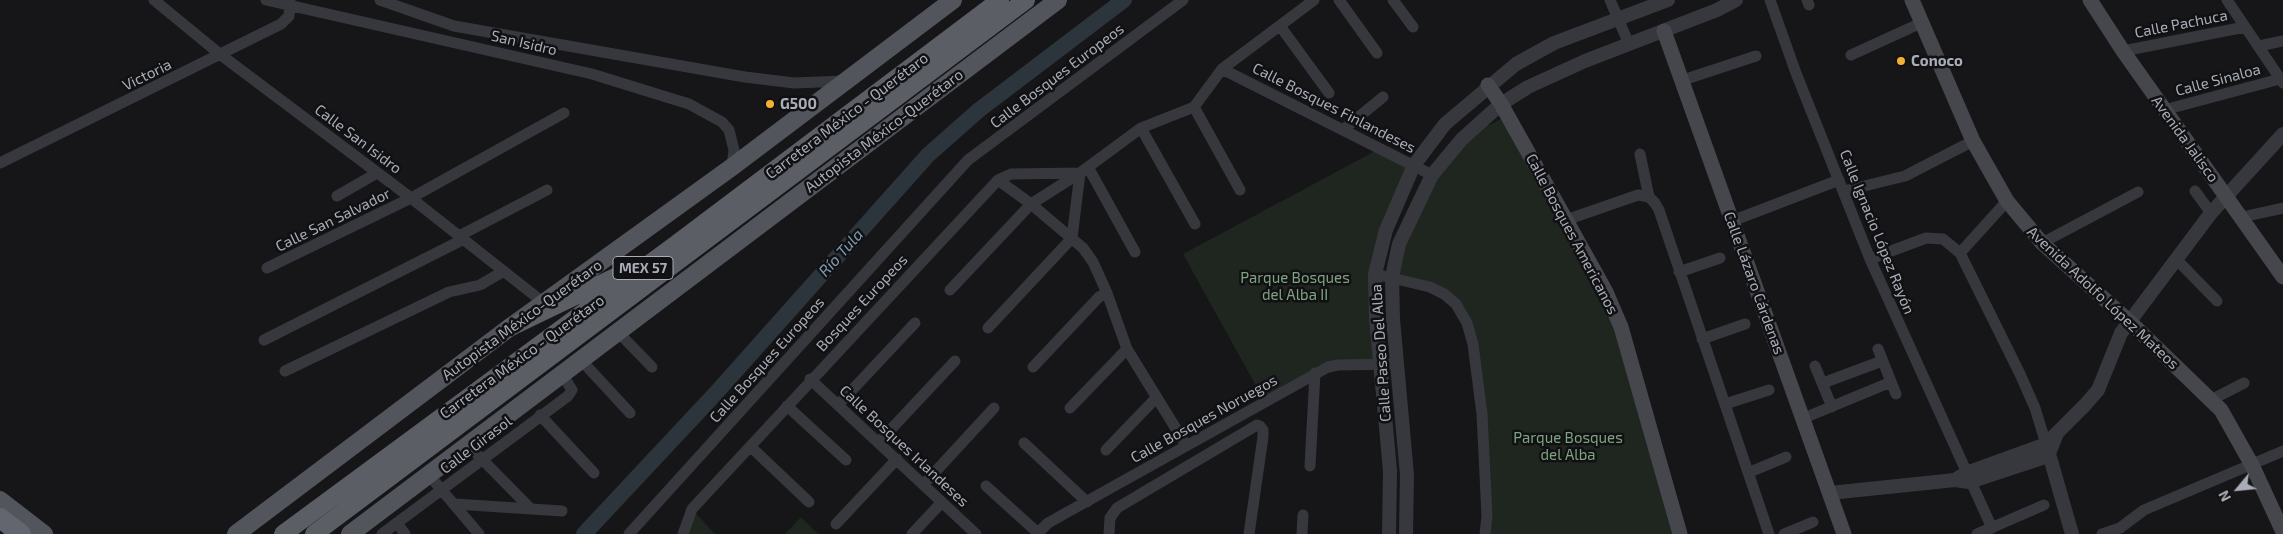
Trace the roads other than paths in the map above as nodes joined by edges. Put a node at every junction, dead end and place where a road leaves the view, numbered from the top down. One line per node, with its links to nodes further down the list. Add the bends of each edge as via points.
1 (154, 0): 35 (street, Calle San Isidro)
2 (266, 0): 21 (street, San Isidro)
3 (380, 0): 40 (street, San Isidro, via 454,26 745,77 794,83)
4 (953, 0): 40 (main road, Autopista México-Querétaro)
5 (981, 0): 31 (highway)
6 (1000, 0): 31 (highway, Carretera México - Querétaro / MEX 57)
7 (1026, 0): 178 (highway, Carretera México - Querétaro / MEX 57)
8 (1058, 0): 103 (main road, Autopista México-Querétaro)
9 (1184, 0): 182 (street, Calle Bosques Europeos, via 968,160)
10 (1314, 0): 25 (street)
11 (1339, 0): 34 (street)
12 (1393, 0): 26 (street)
13 (1610, 0): 23 (street)
14 (1668, 0): 20 (street, Calle Paseo Del Alba)
15 (1736, 0): 22 (street, Calle Paseo Del Alba)
16 (1770, 0): 61 (street, Calle Ignacio López Rayón)
17 (1912, 0): 24 (main road, Avenida Adolfo López Mateos)
18 (2090, 0): 33 (main road, Avenida Jalisco)
19 (2227, 0): 27 (street)
20 (1653, 2): 23 (street, Calle Paseo Del Alba)
21 (290, 3): 35 (street, Victoria, via 286,20); 56 (street, San Isidro, via 592,74 689,104 722,122 729,130 734,150)
22 (1719, 5): 28 (street, Calle Paseo Del Alba)
23 (1618, 17): 30 (street); 42 (street, Calle Paseo Del Alba, via 1534,52)
24 (1921, 23): 36 (street); 52 (main road, Avenida Adolfo López Mateos)
25 (1280, 26): 38 (street); 43 (street)
26 (1413, 27)
27 (2245, 27): 32 (street); 33 (street, Calle Pachuca)
28 (1664, 31): 30 (street, Calle Paseo Del Alba); 39 (main road, Calle Lázaro Cárdenas)
29 (2283, 41): 32 (street)
30 (1629, 44): 45 (street, Calle Paseo Del Alba, via 1554,74)
31 (940, 46): 82 (highway, Carretera México - Querétaro / MEX 57)
32 (2258, 46): 41 (street)
33 (2122, 51): 47 (main road, Avenida Jalisco)
34 (1377, 53)
35 (221, 55): 54 (street, Victoria); 58 (street, Calle San Isidro)
36 (1851, 55)
37 (1756, 56): 39 (street)
38 (1222, 69): 46 (street); 50 (street, Calle Bosques Finlandeses)
39 (1683, 80): 77 (main road, Calle Lázaro Cárdenas)
40 (844, 81): 56 (main road, Autopista México-Querétaro)
41 (2282, 81): 47 (street, Calle Sinaloa)
42 (1488, 86): 45 (main road, Calle Bosques Americanos); 55 (street, Calle Paseo Del Alba, via 1445,124)
43 (1329, 93)
44 (1383, 97): 50 (street)
45 (1501, 104): 59 (street, Calle Paseo Del Alba, via 1462,139); 76 (main road, Calle Bosques Americanos)
46 (1194, 107): 49 (street); 63 (street)
47 (2164, 110): 67 (main road, Avenida Jalisco)
48 (564, 113): 69 (street, Calle San Salvador)
49 (1141, 128): 57 (street); 78 (street)
50 (1344, 129): 55 (street, Calle Bosques Finlandeses)
51 (2283, 134): 67 (street)
52 (1973, 141): 64 (street, via 1905,176); 71 (main road, Avenida Adolfo López Mateos)
53 (1640, 154): 70 (street)
54 (0, 164)
55 (1414, 165): 59 (street, Calle Bosques Finlandeses); 91 (street, Calle Paseo Del Alba, via 1386,230)
56 (732, 167): 97 (main road, Autopista México-Querétaro)
57 (1084, 170): 60 (street, via 1011,174); 72 (street); 80 (street); 83 (street)
58 (378, 173): 68 (street); 69 (street, Calle San Isidro)
59 (1432, 175): 92 (street, Calle Paseo Del Alba, via 1399,244)
60 (998, 180): 72 (street); 119 (street, Bosques Europeos)
61 (1839, 180): 64 (street, Calle Ignacio López Rayón); 77 (street)
62 (547, 190): 79 (street)
63 (1240, 190)
64 (1844, 191): 86 (street, Calle Ignacio López Rayón)
65 (2195, 191): 74 (street)
66 (2138, 192): 81 (street)
67 (2226, 195): 74 (street); 75 (main road, Avenida Jalisco)
68 (337, 196)
69 (411, 198): 79 (street, Calle San Isidro); 88 (street, Calle San Salvador)
70 (1649, 198): 76 (street, via 1638,195); 90 (street, via 1659,210)
71 (2007, 201): 81 (main road, Avenida Adolfo López Mateos); 84 (street)
72 (1031, 204): 80 (street); 94 (street)
73 (2283, 208): 75 (street)
74 (2211, 213): 87 (street)
75 (2242, 217): 93 (main road, Avenida Jalisco)
76 (1566, 220): 193 (main road, Calle Bosques Americanos, via 1606,292 1621,327)
77 (1732, 222): 135 (main road, Calle Lázaro Cárdenas)
78 (1195, 224)
79 (462, 238): 89 (street, Calle San Isidro); 105 (street)
80 (1072, 238): 95 (street, via 1093,262); 102 (street)
81 (2042, 243): 98 (main road, Avenida Adolfo López Mateos)
82 (675, 245): 101 (highway); 177 (highway, Carretera México - Querétaro / MEX 57)
83 (1134, 252)
84 (1960, 253): 86 (street, via 1943,239 1926,238); 142 (street, via 2020,374 2035,408)
85 (1720, 258): 90 (street)
86 (1870, 259): 153 (street, Calle Ignacio López Rayón)
87 (2177, 260): 96 (street); 98 (street)
88 (267, 268)
89 (504, 271): 97 (street, Calle San Isidro); 116 (street, via 480,285 449,292)
90 (1679, 272): 104 (street)
91 (1376, 274): 92 (street); 112 (street, Calle Paseo Del Alba)
92 (1392, 277): 111 (street, Calle Paseo Del Alba); 192 (street, via 1444,294 1456,304 1467,323 1473,344 1482,414)
93 (2283, 277)
94 (950, 290)
95 (1107, 293): 106 (street); 115 (street, via 1099,297)
96 (2217, 301)
97 (544, 303): 101 (main road, Autopista México-Querétaro)
98 (2130, 322): 126 (main road, Avenida Adolfo López Mateos); 142 (street, via 2121,333 2098,390 2058,430)
99 (915, 323): 128 (street)
100 (1745, 324): 104 (street)
101 (509, 328): 176 (main road, Autopista México-Querétaro)
102 (988, 328)
103 (618, 332): 108 (main road, Autopista México-Querétaro); 114 (street)
104 (1702, 339): 127 (street)
105 (264, 340)
106 (1126, 349): 125 (street); 132 (street)
107 (1878, 349): 110 (street)
108 (580, 360): 117 (main road, Autopista México-Querétaro); 133 (street)
109 (955, 361): 136 (street)
110 (1882, 361): 120 (street); 121 (street)
111 (1397, 364): 112 (street, Calle Bosques Noruegos); 191 (street, Calle Paseo Del Alba, via 1407,475)
112 (1380, 365): 118 (street, Calle Bosques Noruegos, via 1338,364); 190 (street, Calle Paseo Del Alba, via 1390,471)
113 (1815, 366): 121 (street)
114 (652, 367)
115 (1033, 367)
116 (285, 371)
117 (562, 374): 134 (street, Calle Girasol, via 572,390); 139 (main road, Autopista México-Querétaro)
118 (1315, 378): 138 (street, Calle Bosques Noruegos); 149 (street)
119 (810, 380): 128 (street, Calle Bosques Irlandeses); 129 (street, Bosques Europeos)
120 (1891, 382): 124 (street); 130 (street)
121 (1823, 383): 130 (street)
122 (2244, 383): 126 (street)
123 (1769, 390): 127 (street)
124 (1896, 394)
125 (1156, 398): 138 (street); 141 (street)
126 (2211, 400): 148 (main road, Avenida Adolfo López Mateos, via 2221,410)
127 (1725, 404): 151 (street)
128 (838, 405): 136 (street, Calle Bosques Irlandeses)
129 (787, 406): 140 (street, Bosques Europeos); 147 (street)
130 (1832, 406): 135 (street)
131 (994, 408): 154 (street)
132 (1070, 408)
133 (630, 413)
134 (540, 415): 146 (street, Calle Girasol); 150 (street)
135 (1804, 418): 157 (main road, Calle Lázaro Cárdenas)
136 (879, 442): 145 (street, Calle Bosques Irlandeses)
137 (1024, 443): 161 (street)
138 (1186, 445): 161 (street, Calle Bosques Noruegos)
139 (468, 446): 146 (street); 152 (main road, Autopista México-Querétaro)
140 (751, 447): 159 (street); 183 (street, Bosques Europeos, via 692,509)
141 (1106, 450)
142 (2047, 450): 153 (street); 198 (street)
143 (2283, 451): 148 (street)
144 (1786, 456): 151 (street)
145 (897, 459): 154 (street, Calle Bosques Irlandeses); 170 (street)
146 (482, 460): 156 (street, Calle Girasol); 164 (street)
147 (846, 460)
148 (2252, 465): 173 (main road, Avenida Adolfo López Mateos); 199 (street, via 2144,510 2120,528)
149 (1310, 466)
150 (594, 472)
151 (1750, 472): 194 (street)
152 (429, 475): 156 (street); 166 (main road, Autopista México-Querétaro)
153 (1963, 478): 157 (street); 171 (street, Calle Ignacio López Rayón)
154 (924, 484): 160 (street, Calle Bosques Irlandeses)
155 (986, 486): 186 (street)
156 (442, 490): 162 (street); 172 (street, Calle Girasol)
157 (1830, 493): 196 (main road, Calle Lázaro Cárdenas)
158 (0, 500): 175 (main road)
159 (809, 502)
160 (942, 502): 184 (street); 185 (street, Calle Bosques Irlandeses)
161 (1087, 502): 186 (street, Calle Bosques Noruegos, via 1048,523)
162 (455, 504): 164 (street); 181 (street)
163 (2044, 505): 171 (street)
164 (531, 509): 165 (street)
165 (562, 511)
166 (376, 514): 172 (street); 179 (main road, Autopista México-Querétaro)
167 (1303, 515): 189 (street)
168 (0, 518): 174 (highway)
169 (1813, 522): 195 (street)
170 (836, 524)
171 (1992, 528): 197 (street)
172 (389, 529): 180 (street)
173 (2283, 532)
174 (21, 534)
175 (44, 534)
176 (236, 534)
177 (283, 534)
178 (314, 534)
179 (350, 534)
180 (405, 534)
181 (479, 534)
182 (629, 534)
183 (683, 534)
184 (912, 534)
185 (976, 534)
186 (1037, 534)
187 (1109, 534): 188 (street, via 1110,518 1117,508 1257,425 1263,437)
188 (1249, 534)
189 (1302, 534)
190 (1389, 534)
191 (1406, 534)
192 (1485, 534)
193 (1680, 534)
194 (1770, 534)
195 (1784, 534)
196 (1844, 534)
197 (1977, 534)
198 (2072, 534)
199 (2102, 534)

